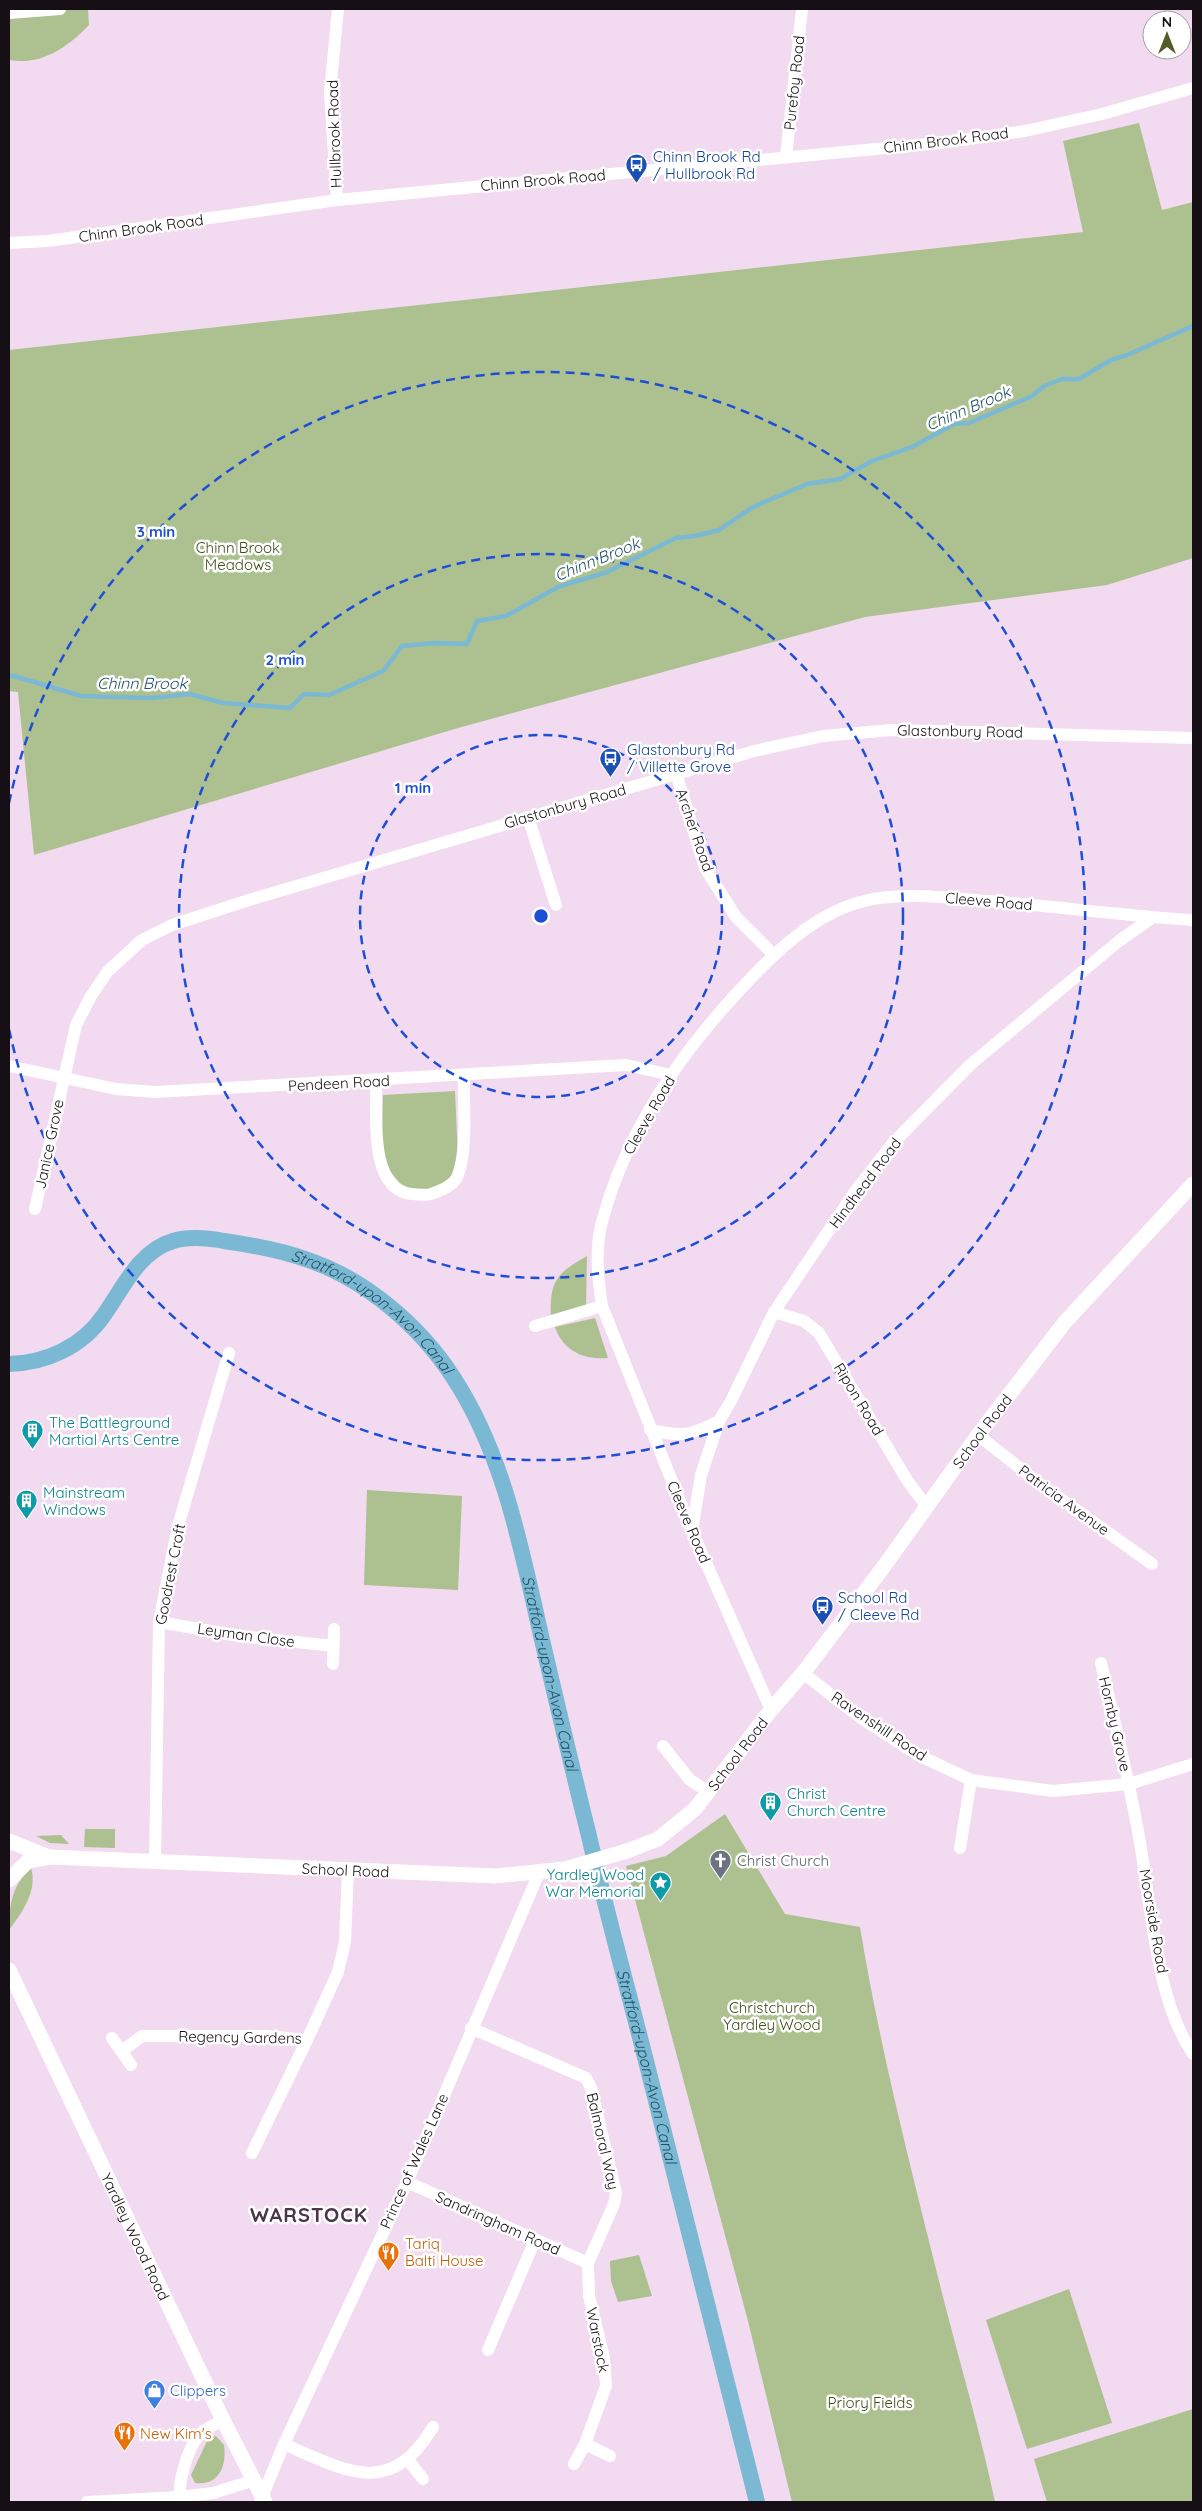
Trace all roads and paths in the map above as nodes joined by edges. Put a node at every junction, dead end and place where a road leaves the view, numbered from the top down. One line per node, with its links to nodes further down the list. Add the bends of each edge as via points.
1 (60, 9): 4 (street)
2 (338, 9): 7 (street, Hullbrook Road, via 330,93)
3 (802, 9): 6 (street, Purefoy Road)
4 (9, 13)
5 (1193, 88): 6 (street, Chinn Brook Road, via 1102,114 1024,131 940,143)
6 (786, 157): 7 (street, Chinn Brook Road)
7 (337, 200): 8 (street, Chinn Brook Road, via 48,241)
8 (9, 243)
9 (1193, 738): 10 (street, Glastonbury Road, via 891,730 823,736)
10 (676, 773): 11 (street, Glastonbury Road); 15 (street, Archer Road, via 705,868 736,917)
11 (528, 817): 12 (street); 19 (street, Glastonbury Road, via 249,900 172,925 142,940 108,971 91,996 76,1025)
12 (556, 905)
13 (1153, 917): 14 (street, Cleeve Road); 15 (street, Cleeve Road, via 1029,904 900,896 867,901 820,919); 24 (street, Hindhead Road, via 1119,941 971,1064 928,1106 854,1193)
14 (1193, 920)
15 (774, 955): 17 (street, Cleeve Road, via 721,1009)
16 (9, 1066): 19 (street, Pendeen Road)
17 (671, 1075): 18 (street, Pendeen Road, via 626,1065); 23 (street, Cleeve Road, via 625,1156 608,1201 598,1247)
18 (464, 1076): 20 (street, Pendeen Road); 20 (street, via 462,1157 458,1177 440,1191 426,1195 406,1193 392,1186 384,1175 378,1153)
19 (63, 1078): 20 (street, Pendeen Road, via 116,1089 156,1092); 22 (street, Janice Grove)
20 (376, 1081)
21 (1193, 1184): 29 (street, School Road, via 1065,1322)
22 (35, 1209)
23 (602, 1306): 25 (street); 28 (street, Cleeve Road)
24 (774, 1312): 27 (street, Hindhead Road); 30 (street, Ripon Road, via 804,1321 819,1333 907,1480)
25 (535, 1326)
26 (229, 1353): 33 (street, Goodrest Croft, via 178,1526)
27 (719, 1421): 28 (street, via 693,1434); 31 (street, Hindhead Road, via 701,1475)
28 (650, 1430): 31 (street, Cleeve Road)
29 (978, 1435): 30 (street, School Road); 32 (street, Patricia Avenue)
30 (927, 1507): 38 (street, School Road)
31 (692, 1531): 39 (street, Cleeve Road)
32 (1152, 1564)
33 (159, 1622): 35 (street, Leyman Close, via 240,1636); 48 (street, Goodrest Croft)
34 (334, 1629): 35 (street)
35 (333, 1646): 37 (street)
36 (1101, 1663): 43 (street, Hornby Grove)
37 (333, 1664)
38 (803, 1673): 39 (street, School Road); 42 (street, Ravenshill Road, via 918,1755)
39 (771, 1710): 44 (street, School Road)
40 (663, 1746): 44 (street, via 690,1780)
41 (1193, 1764): 43 (street, Ravenshill Road)
42 (972, 1780): 43 (street, Ravenshill Road, via 1053,1792); 46 (street)
43 (1129, 1784): 57 (street, Moorside Road, via 1169,2007)
44 (709, 1792): 50 (street, School Road, via 658,1839 565,1869)
45 (9, 1841): 47 (street, School Road)
46 (960, 1848)
47 (50, 1858): 48 (street, School Road); 51 (street, School Road, via 28,1861)
48 (155, 1862): 49 (street, School Road)
49 (348, 1870): 50 (street, School Road, via 495,1876); 55 (street, Regency Gardens, via 345,1942 338,1972)
50 (539, 1873): 53 (street, Prince of Wales Lane)
51 (9, 1880)
52 (9, 1970): 64 (street, Yardley Wood Road)
53 (471, 2028): 60 (street, Prince of Wales Lane); 62 (street, Balmoral Way, via 586,2078 591,2088 616,2193)
54 (112, 2038): 56 (street)
55 (307, 2040): 56 (street, Regency Gardens, via 267,2036 142,2036); 59 (street)
56 (122, 2051): 58 (street)
57 (1193, 2054)
58 (131, 2065)
59 (252, 2153)
60 (407, 2182): 61 (street, Sandringham Road); 66 (street, Prince of Wales Lane)
61 (535, 2240): 62 (street, Sandringham Road); 63 (street)
62 (588, 2263): 67 (street, Warstock, via 589,2296 604,2358 606,2386)
63 (488, 2350)
64 (223, 2420): 72 (street, Yardley Wood Road); 73 (street, via 200,2434 183,2470)
65 (433, 2427): 69 (street)
66 (284, 2444): 69 (street, via 338,2467 368,2472 389,2471); 74 (street, Prince of Wales Lane)
67 (584, 2444): 68 (street); 70 (street, Warstock)
68 (610, 2456)
69 (408, 2460): 71 (street)
70 (574, 2464)
71 (423, 2479)
72 (255, 2480): 73 (street); 74 (street, Yardley Wood Road)
73 (180, 2500): 75 (street)
74 (263, 2501)
75 (86, 2502)

